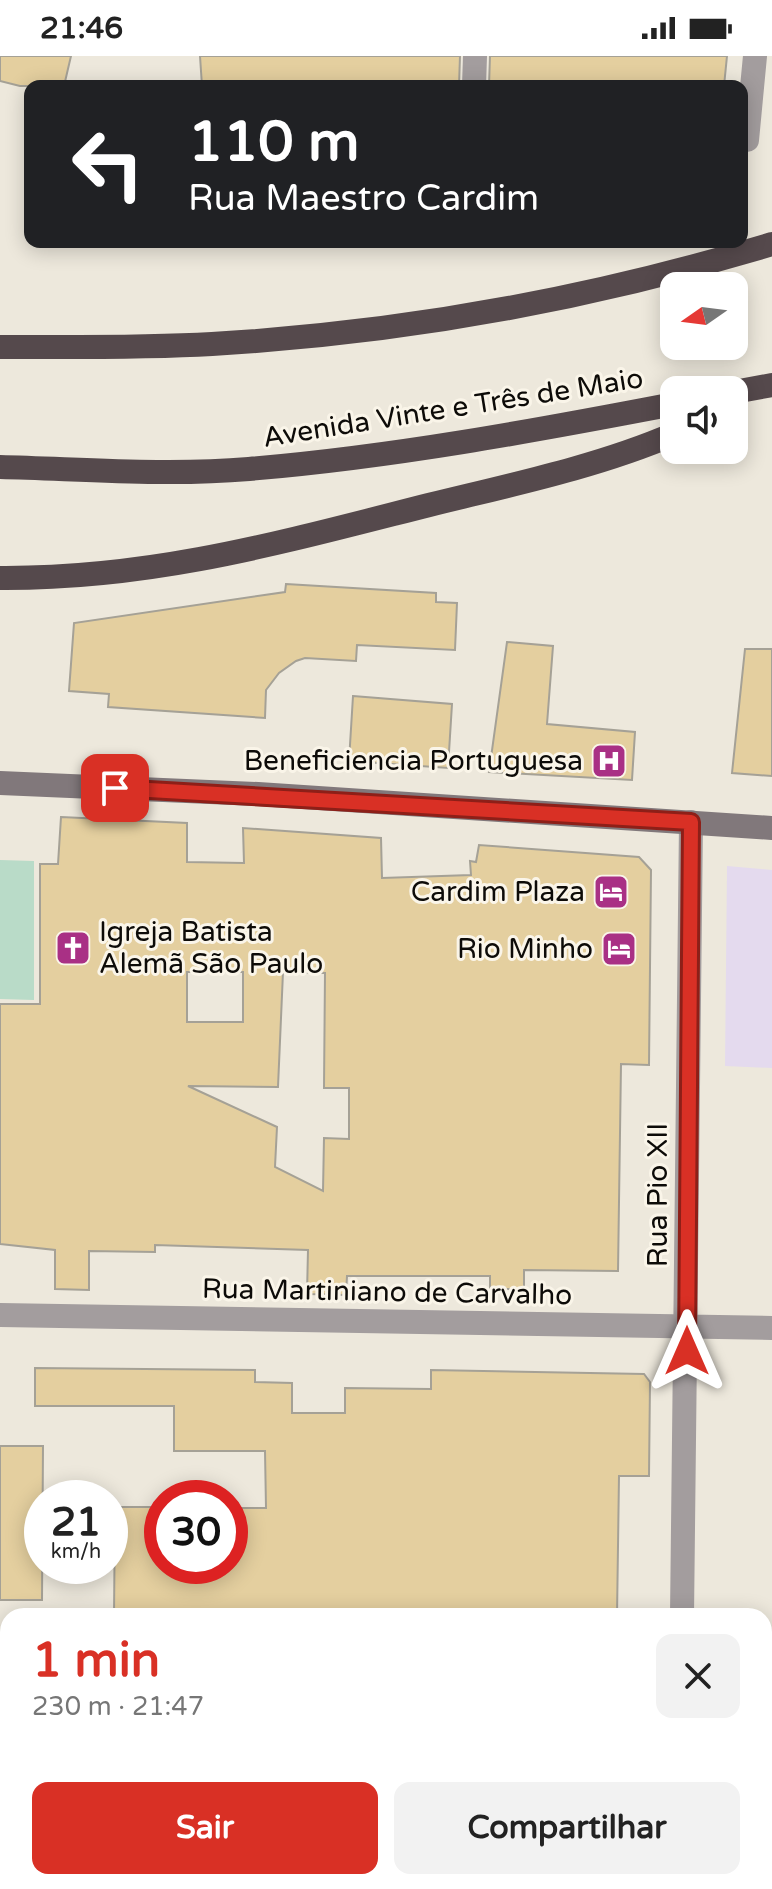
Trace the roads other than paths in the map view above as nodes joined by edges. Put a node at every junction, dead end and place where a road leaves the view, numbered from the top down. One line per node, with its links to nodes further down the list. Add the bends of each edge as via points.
1 (475, 56): 3 (street)
2 (755, 56): 4 (street)
3 (474, 80)
4 (748, 130)
5 (772, 244): 6 (highway, via 629,284 444,320 212,344)
6 (0, 347)
7 (769, 385): 8 (highway); 9 (highway)
8 (748, 389)
9 (748, 397)
10 (660, 406): 12 (highway, Avenida Vinte e Três de Maio, via 379,455 246,469)
11 (660, 438): 13 (highway, via 492,489 163,568 70,579)
12 (0, 467)
13 (0, 578)
14 (0, 783): 15 (main road)
15 (691, 822): 16 (main road); 18 (street, Rua Pio XII)
16 (772, 828)
17 (0, 1315): 18 (street, Rua Martiniano de Carvalho)
18 (688, 1326): 19 (street, Rua Martiniano de Carvalho); 20 (street, Rua Pio XII)
19 (772, 1328)
20 (682, 1608)

